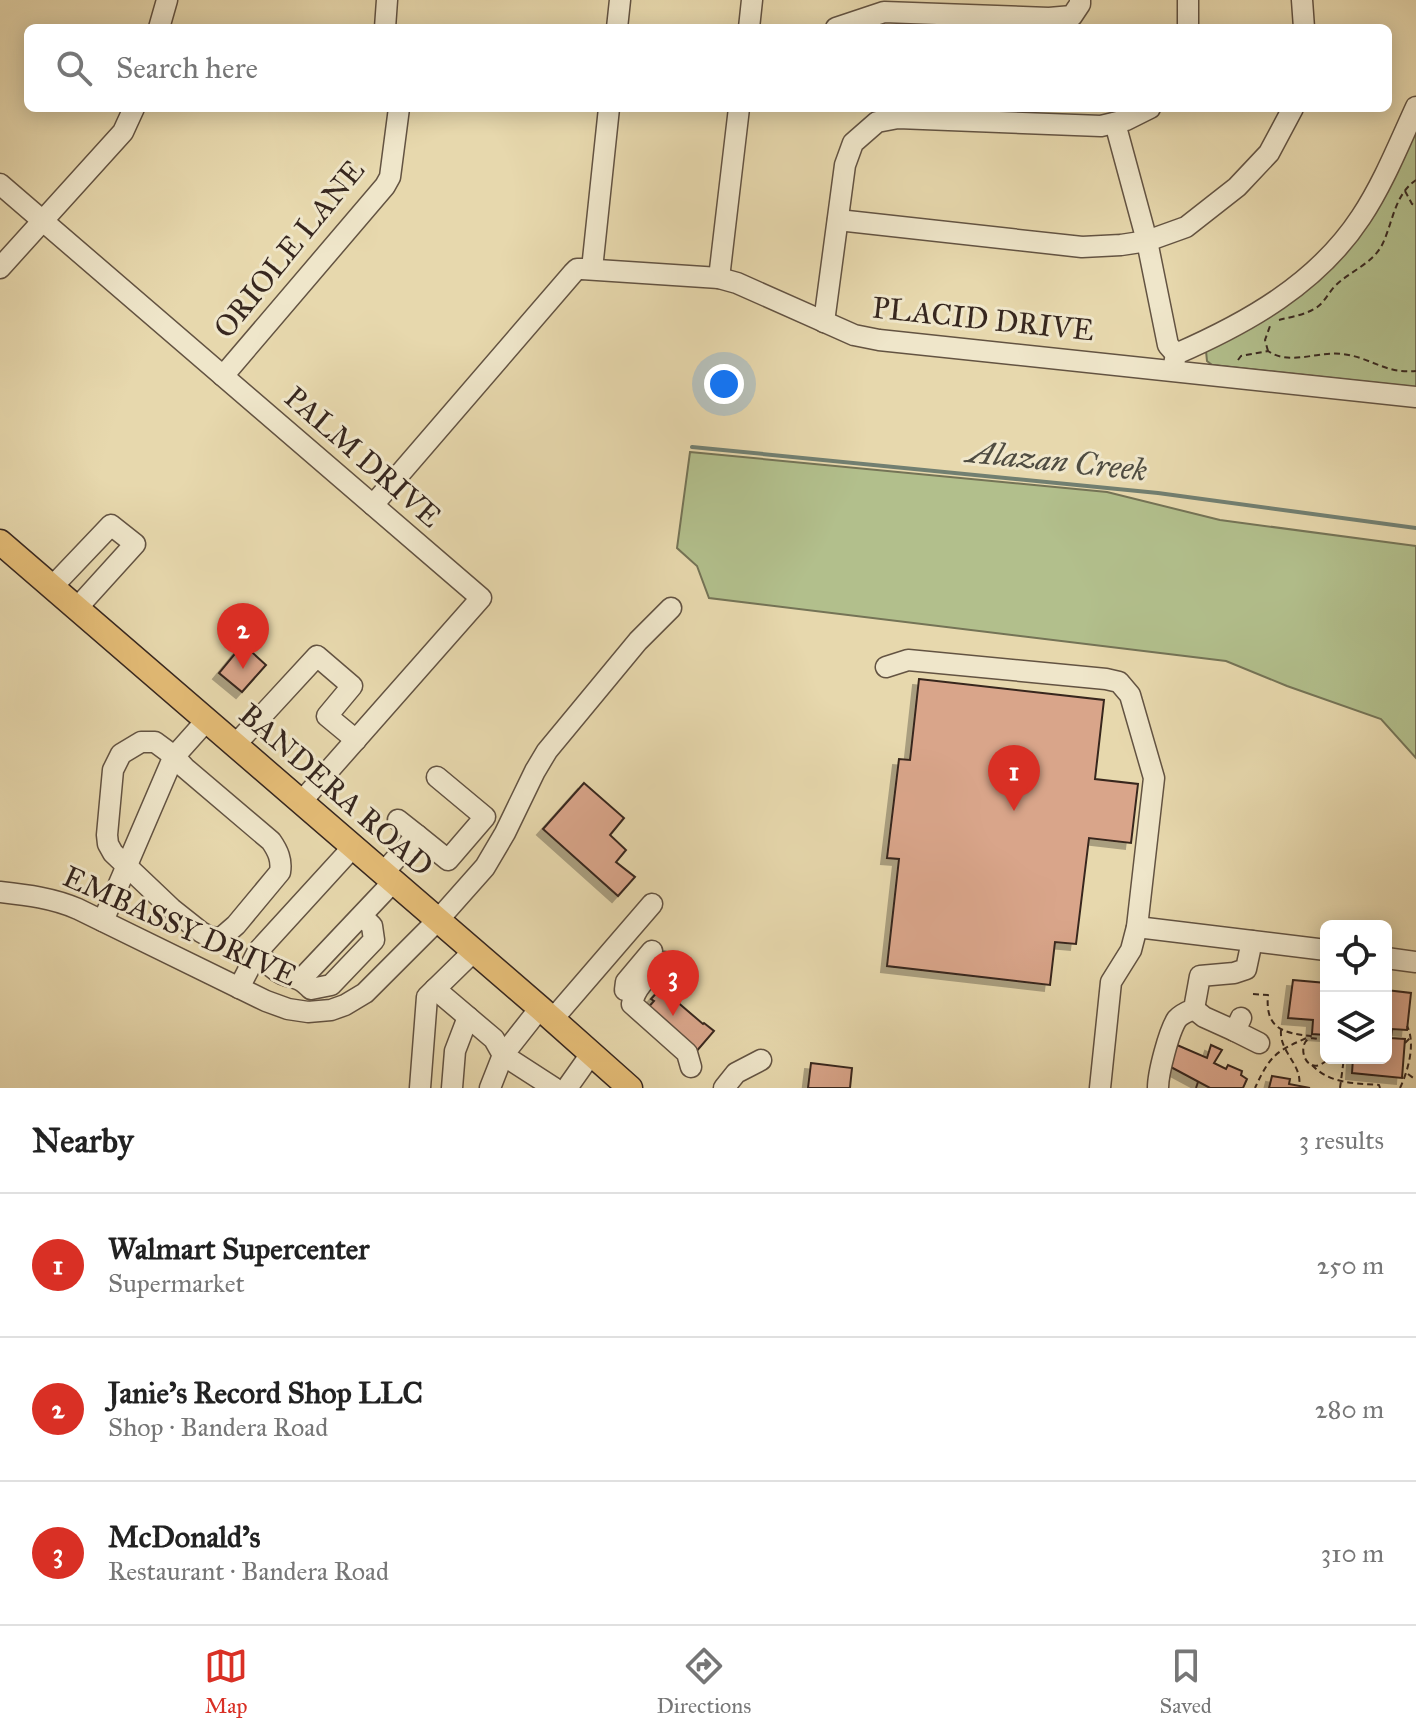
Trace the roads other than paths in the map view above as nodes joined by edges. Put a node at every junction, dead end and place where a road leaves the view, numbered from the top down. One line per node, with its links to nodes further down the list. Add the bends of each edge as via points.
1 (167, 0): 8 (street)
2 (387, 0): 9 (street)
3 (620, 0): 10 (street)
4 (752, 0): 11 (street)
5 (1080, 0): 12 (street, via 1072,16 884,12)
6 (1188, 0): 13 (street)
7 (1302, 0): 14 (street)
8 (160, 24)
9 (385, 24)
10 (617, 24)
11 (749, 24)
12 (848, 24)
13 (1188, 24)
14 (1304, 24)
15 (1416, 107): 31 (street, via 1372,198 1327,258 1260,312)
16 (132, 112): 24 (street, via 123,132)
17 (398, 112): 32 (street, ORIOLE LANE, via 385,186)
18 (609, 112): 28 (street)
19 (739, 112): 29 (street)
20 (1142, 112): 22 (street)
21 (1291, 112): 26 (street, via 1269,153 1237,187 1186,227)
22 (1115, 123): 25 (street, via 898,118 877,122 853,143); 26 (street)
23 (0, 184): 24 (street, PALM DRIVE)
24 (42, 220): 27 (street); 32 (street, PALM DRIVE)
25 (838, 220): 26 (street, via 1082,247); 30 (street)
26 (1147, 241): 31 (street)
27 (0, 268)
28 (592, 269): 29 (street, PLACID DRIVE); 34 (street, via 573,273)
29 (719, 278): 30 (street, PLACID DRIVE)
30 (824, 322): 31 (street, PLACID DRIVE, via 879,340)
31 (1174, 362): 33 (street, PLACID DRIVE, via 1234,377)
32 (223, 376): 34 (street, PALM DRIVE)
33 (1416, 397)
34 (373, 505): 41 (street, PALM DRIVE, via 481,598)
35 (0, 542): 36 (main road, BANDERA ROAD)
36 (52, 587): 37 (main road, BANDERA ROAD); 37 (street, via 111,525 135,544)
37 (77, 608): 40 (main road, BANDERA ROAD)
38 (671, 608): 48 (street, EMBASSY DRIVE, via 547,751)
39 (886, 667): 57 (street, via 908,660 1119,682 1130,695 1154,778)
40 (206, 721): 42 (main road, BANDERA ROAD); 43 (street)
41 (356, 740): 42 (street, via 327,716 352,686 317,656); 45 (street, PALM DRIVE)
42 (235, 745): 45 (main road, BANDERA ROAD)
43 (174, 756): 51 (street); 51 (street, via 155,742 141,742 121,754 113,770 108,844); 51 (street, via 271,841 280,872 221,938 201,932)
44 (437, 777): 46 (street)
45 (301, 802): 50 (main road, BANDERA ROAD)
46 (485, 817): 48 (street); 49 (street, via 448,860)
47 (398, 820): 49 (street)
48 (507, 828): 55 (street, EMBASSY DRIVE, via 485,867)
49 (417, 835): 52 (street)
50 (353, 847): 52 (main road, BANDERA ROAD); 60 (street)
51 (126, 865): 56 (street)
52 (388, 877): 55 (main road, BANDERA ROAD); 60 (street, via 362,916 300,978 279,973)
53 (0, 892): 56 (street, EMBASSY DRIVE, via 64,903)
54 (652, 904): 68 (street)
55 (438, 920): 61 (main road, BANDERA ROAD); 65 (street, EMBASSY DRIVE, via 365,993 331,1010 288,1009)
56 (103, 921): 65 (street, EMBASSY DRIVE)
57 (1137, 927): 58 (street); 82 (street, via 1131,950 1111,982)
58 (1252, 941): 59 (street); 67 (street, via 1246,969 1200,976)
59 (1320, 949)
60 (258, 951): 65 (street)
61 (474, 951): 66 (street); 68 (main road, BANDERA ROAD)
62 (658, 956): 74 (street, via 626,982 626,996 687,1053)
63 (1392, 959): 64 (street)
64 (1416, 962)
65 (239, 988)
66 (435, 989): 69 (street); 75 (street, via 427,997)
67 (1194, 1009): 70 (street, via 1204,1017 1238,1024); 83 (street, via 1177,1019)
68 (546, 1014): 71 (main road, BANDERA ROAD); 72 (street)
69 (468, 1017): 72 (street, via 494,1039); 76 (street, via 455,1051)
70 (1259, 1043)
71 (591, 1054): 79 (street); 80 (main road, BANDERA ROAD)
72 (503, 1055): 77 (street); 78 (street)
73 (761, 1060): 81 (street, via 736,1073)
74 (691, 1067)
75 (420, 1088)
76 (452, 1088)
77 (490, 1088)
78 (554, 1088)
79 (567, 1088)
80 (630, 1088)
81 (724, 1088)
82 (1100, 1088)
83 (1158, 1088)

